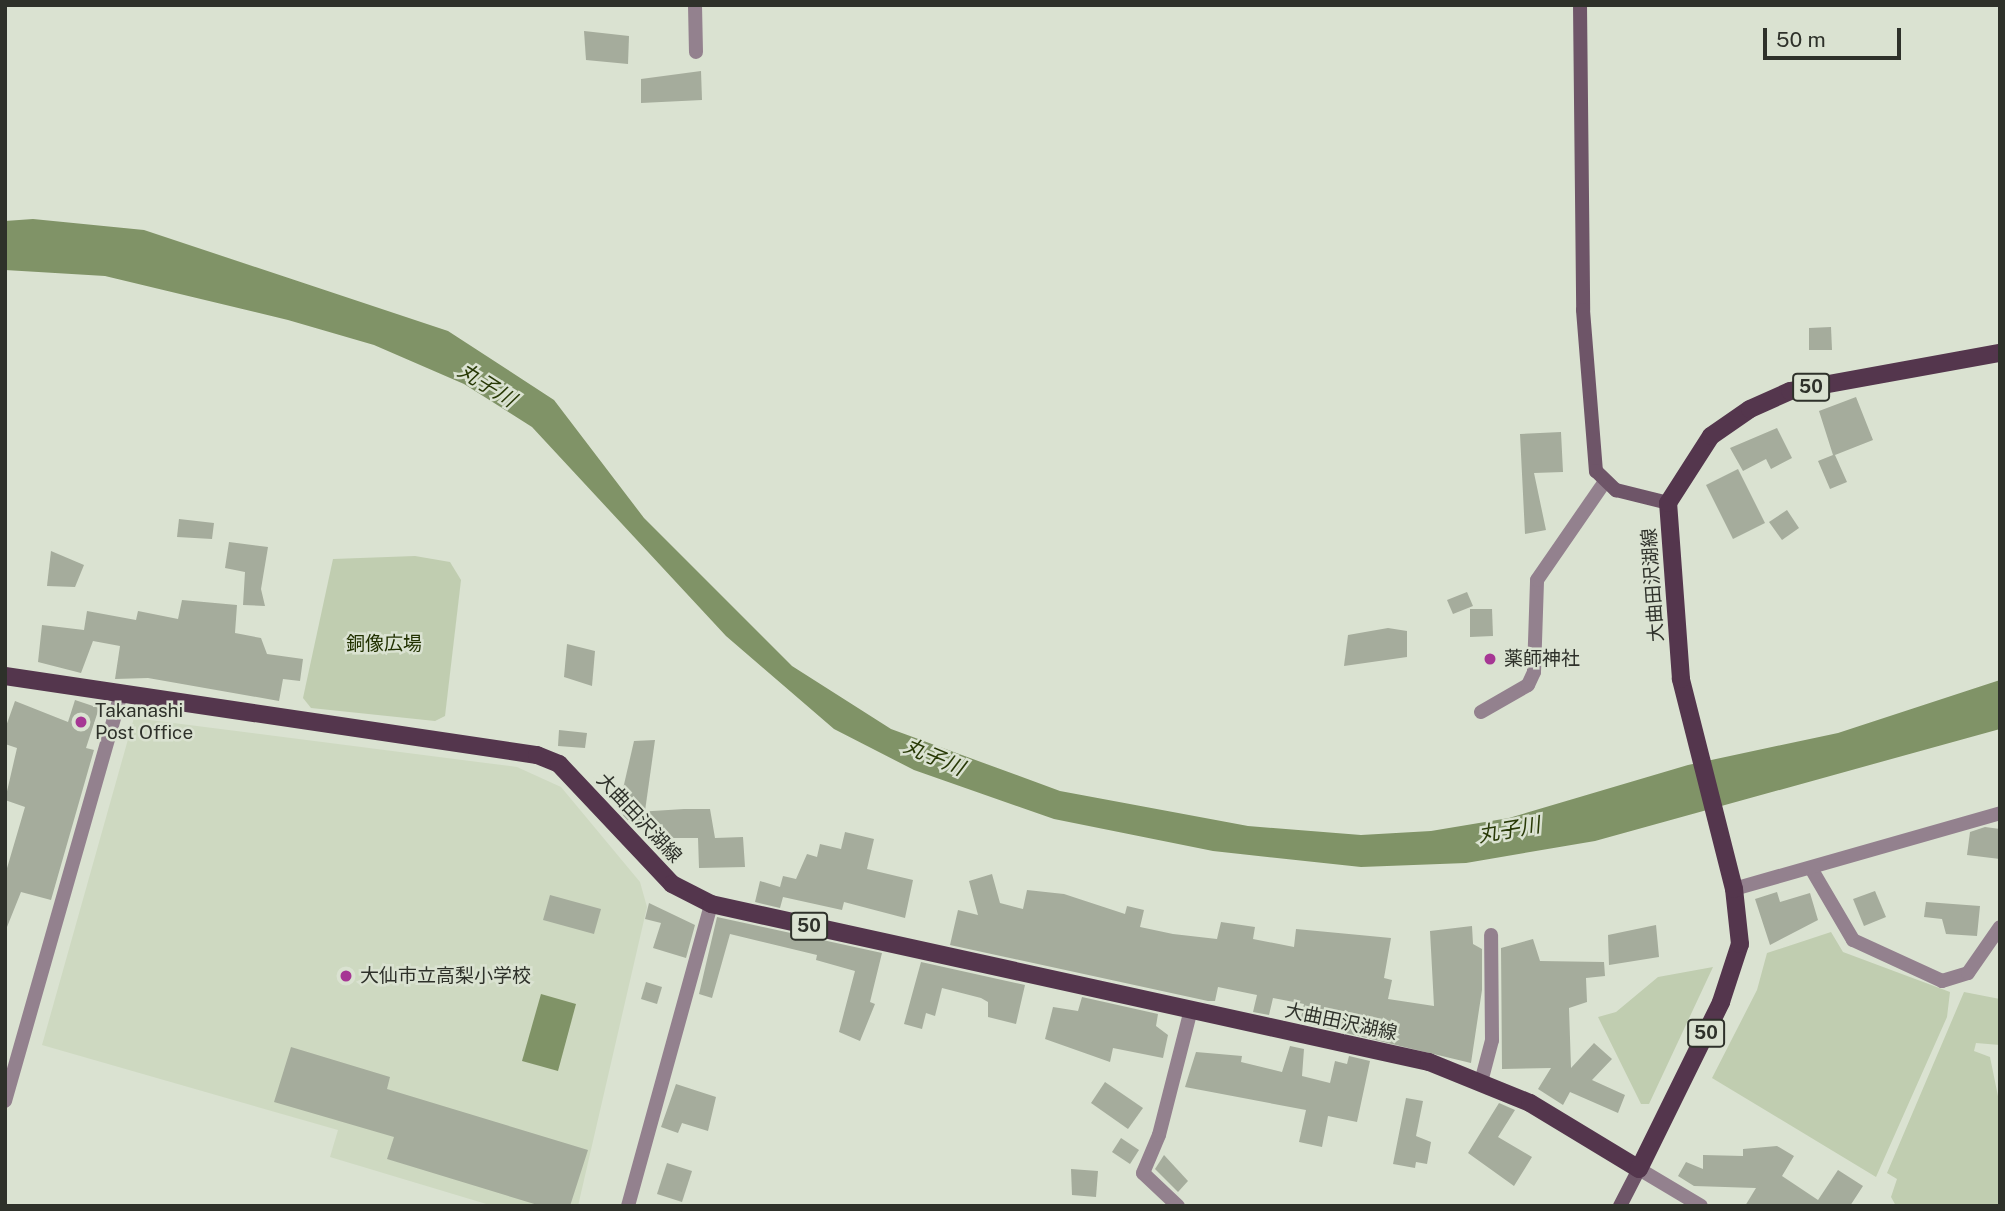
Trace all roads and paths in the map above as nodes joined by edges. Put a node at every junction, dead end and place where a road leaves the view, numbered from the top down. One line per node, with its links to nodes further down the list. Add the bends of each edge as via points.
1 (695, 5): 3 (street)
2 (1580, 5): 5 (street, via 1583,310 1597,471)
3 (696, 52)
4 (2000, 353): 6 (main road, 大曲田沢湖線 / 50, via 1790,391 1750,409 1711,436)
5 (1604, 483): 6 (street); 9 (street, via 1537,580 1531,609 1534,672 1528,685)
6 (1668, 503): 12 (main road, 大曲田沢湖線 / 50, via 1681,679)
7 (5, 676): 8 (main road, 大曲田沢湖線 / 50)
8 (121, 693): 13 (main road, 大曲田沢湖線 / 50, via 537,755 559,764 672,884); 18 (street)
9 (1482, 712)
10 (2000, 813): 11 (street)
11 (1812, 870): 12 (street); 14 (street, via 1853,940 1942,981 1968,973)
12 (1734, 889): 19 (main road, 大曲田沢湖線 / 50, via 1740,944 1734,971)
13 (711, 904): 16 (main road, 大曲田沢湖線 / 50); 20 (street)
14 (2000, 927)
15 (1491, 935): 17 (street, via 1492,1041)
16 (1190, 1013): 17 (main road, 大曲田沢湖線 / 50, via 1429,1062); 21 (street, via 1159,1135 1143,1173)
17 (1481, 1082): 19 (main road, 大曲田沢湖線 / 50)
18 (5, 1101)
19 (1639, 1169): 22 (street); 23 (street)
20 (628, 1206)
21 (1178, 1206)
22 (1620, 1206)
23 (1700, 1206)

